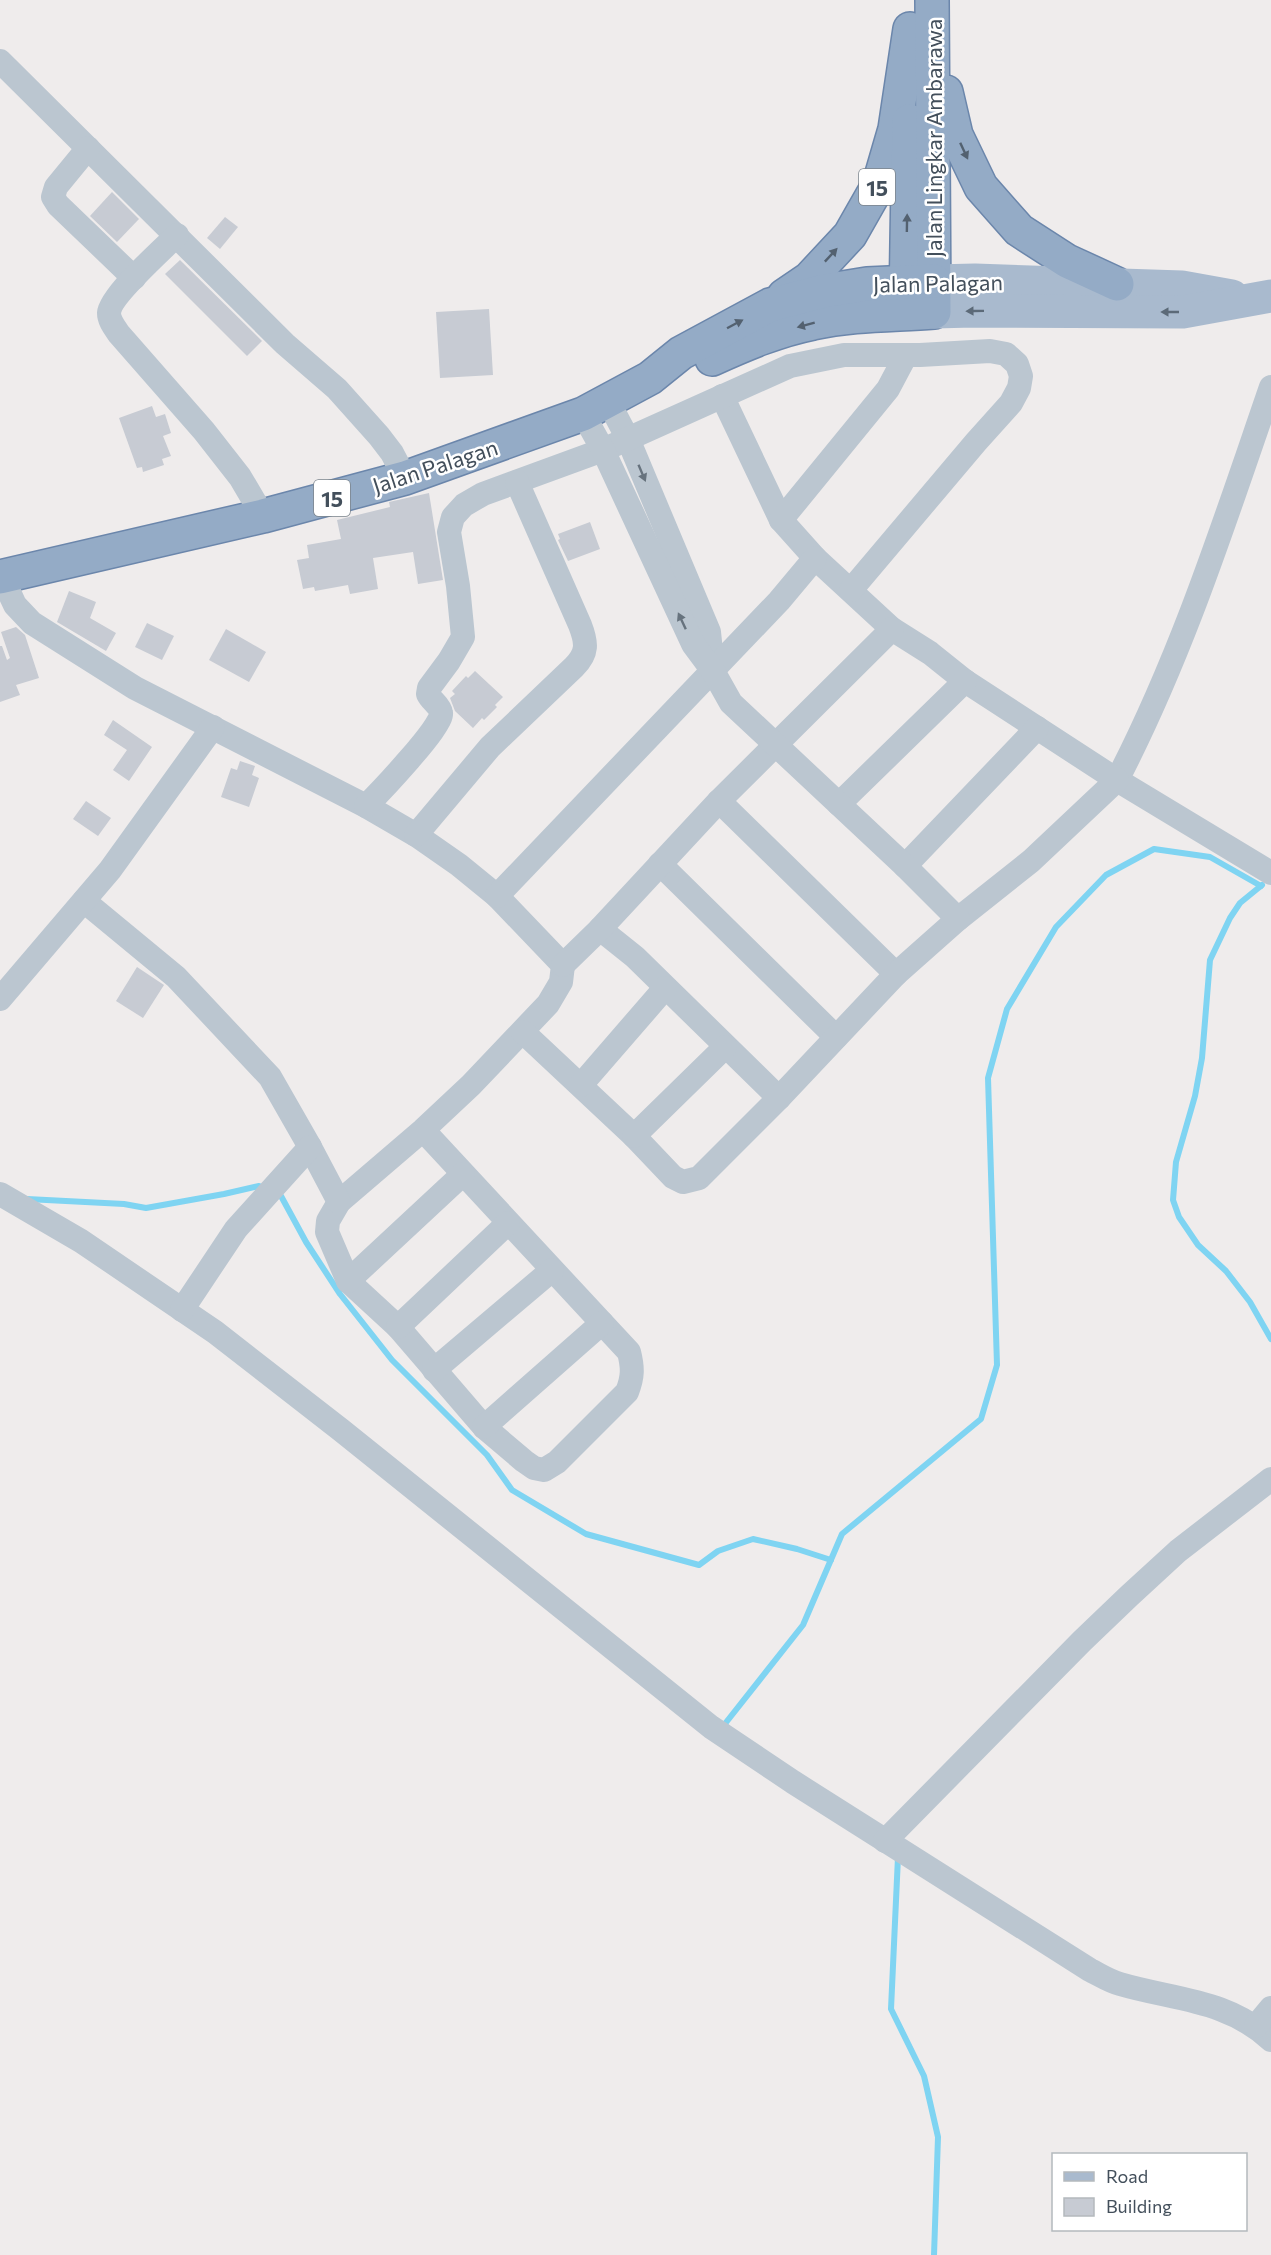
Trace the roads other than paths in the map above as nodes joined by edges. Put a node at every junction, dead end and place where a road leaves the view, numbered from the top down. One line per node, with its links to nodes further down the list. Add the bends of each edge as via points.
1 (932, 0): 2 (highway, Jalan Lingkar Ambarawa / 15)
2 (918, 21): 7 (highway, one-way to 7, via 956,135 981,188 1019,230 1067,261); 8 (highway, Jalan Lingkar Ambarawa / 15); 10 (highway, 15, one-way to 2, via 808,279 850,235 879,184)
3 (0, 61): 4 (street)
4 (88, 148): 5 (street); 6 (street, via 56,187 53,197)
5 (177, 235): 6 (street); 18 (street, via 285,344 337,389 392,453)
6 (134, 278): 20 (street, via 111,304 111,322 204,430 240,477)
7 (1118, 284): 8 (main road, Jalan Palagan, via 975,280); 9 (main road, Jalan Palagan, via 1182,286)
8 (920, 297): 9 (main road, Jalan Palagan, one-way to 8, via 1183,312 973,311); 10 (highway, Jalan Palagan / 15, via 867,284); 12 (highway, Jalan Palagan / 15, one-way to 12, via 754,340 691,368)
9 (1260, 298)
10 (770, 306): 12 (highway, Jalan Palagan / 15, one-way to 10, via 681,353)
11 (906, 355): 14 (street, via 844,355 790,366); 21 (street, via 888,389); 24 (street, via 990,351 1006,354 1017,364 1021,376 1011,403)
12 (650, 378): 15 (highway, Jalan Palagan / 15)
13 (1271, 387): 31 (street, via 1199,597)
14 (722, 396): 16 (street); 21 (street)
15 (596, 408): 16 (street); 17 (street); 18 (highway, Jalan Palagan / 15)
16 (628, 439): 17 (street); 26 (street, one-way to 26, via 709,632)
17 (603, 450): 19 (street); 26 (street, one-way to 17, via 693,644)
18 (405, 478): 20 (highway, Jalan Palagan / 15)
19 (517, 482): 34 (street, via 483,494 453,517 449,532 463,637 429,688 428,694 438,706 441,719); 35 (street, via 580,625 585,654 490,747)
20 (263, 516): 23 (highway, Jalan Palagan / 15)
21 (781, 520): 22 (street)
22 (815, 558): 24 (street); 26 (street)
23 (1, 577): 28 (street, via 15,605 32,622 135,688)
24 (851, 590): 25 (street)
25 (892, 629): 27 (street, via 930,652); 30 (street)
26 (713, 670): 30 (street, via 731,703); 39 (street)
27 (965, 681): 29 (street); 33 (street)
28 (213, 727): 34 (street); 40 (street)
29 (1037, 728): 31 (street); 37 (street)
30 (776, 745): 32 (street); 33 (street)
31 (1117, 780): 38 (street); 41 (street, via 1031,861)
32 (719, 801): 36 (street); 44 (street)
33 (839, 804): 37 (street)
34 (366, 806): 35 (street)
35 (416, 835): 39 (street)
36 (660, 864): 42 (street); 48 (street)
37 (905, 866): 41 (street)
38 (1268, 871)
39 (497, 896): 43 (street)
40 (84, 901): 46 (street); 54 (street, via 176,977 270,1077)
41 (958, 919): 44 (street)
42 (600, 929): 43 (street); 45 (street)
43 (562, 965): 47 (street, via 561,982)
44 (896, 974): 48 (street)
45 (665, 988): 49 (street); 50 (street)
46 (1, 996)
47 (523, 1032): 50 (street); 52 (street)
48 (836, 1037): 51 (street)
49 (725, 1047): 51 (street); 53 (street)
50 (581, 1085): 53 (street)
51 (779, 1098): 53 (street, via 699,1178 691,1181 674,1177)
52 (423, 1130): 55 (street); 57 (street)
53 (634, 1136)
54 (310, 1146): 57 (street); 61 (street, via 236,1229)
55 (463, 1174): 58 (street); 60 (street)
56 (0, 1194): 61 (street, via 81,1241)
57 (339, 1202): 60 (street, via 328,1221 327,1232)
58 (508, 1223): 59 (street); 63 (street)
59 (552, 1270): 62 (street); 64 (street)
60 (348, 1281): 63 (street)
61 (182, 1310): 67 (street, via 349,1436 711,1727)
62 (602, 1323): 65 (street); 65 (street, via 629,1352 632,1380 627,1392 557,1462 544,1470 534,1468)
63 (398, 1327): 64 (street)
64 (434, 1370): 65 (street)
65 (484, 1427)
66 (1271, 1479): 67 (street, via 1129,1596)
67 (891, 1835): 68 (street, via 1090,1970 1118,1984 1221,2008)
68 (1266, 2024)

